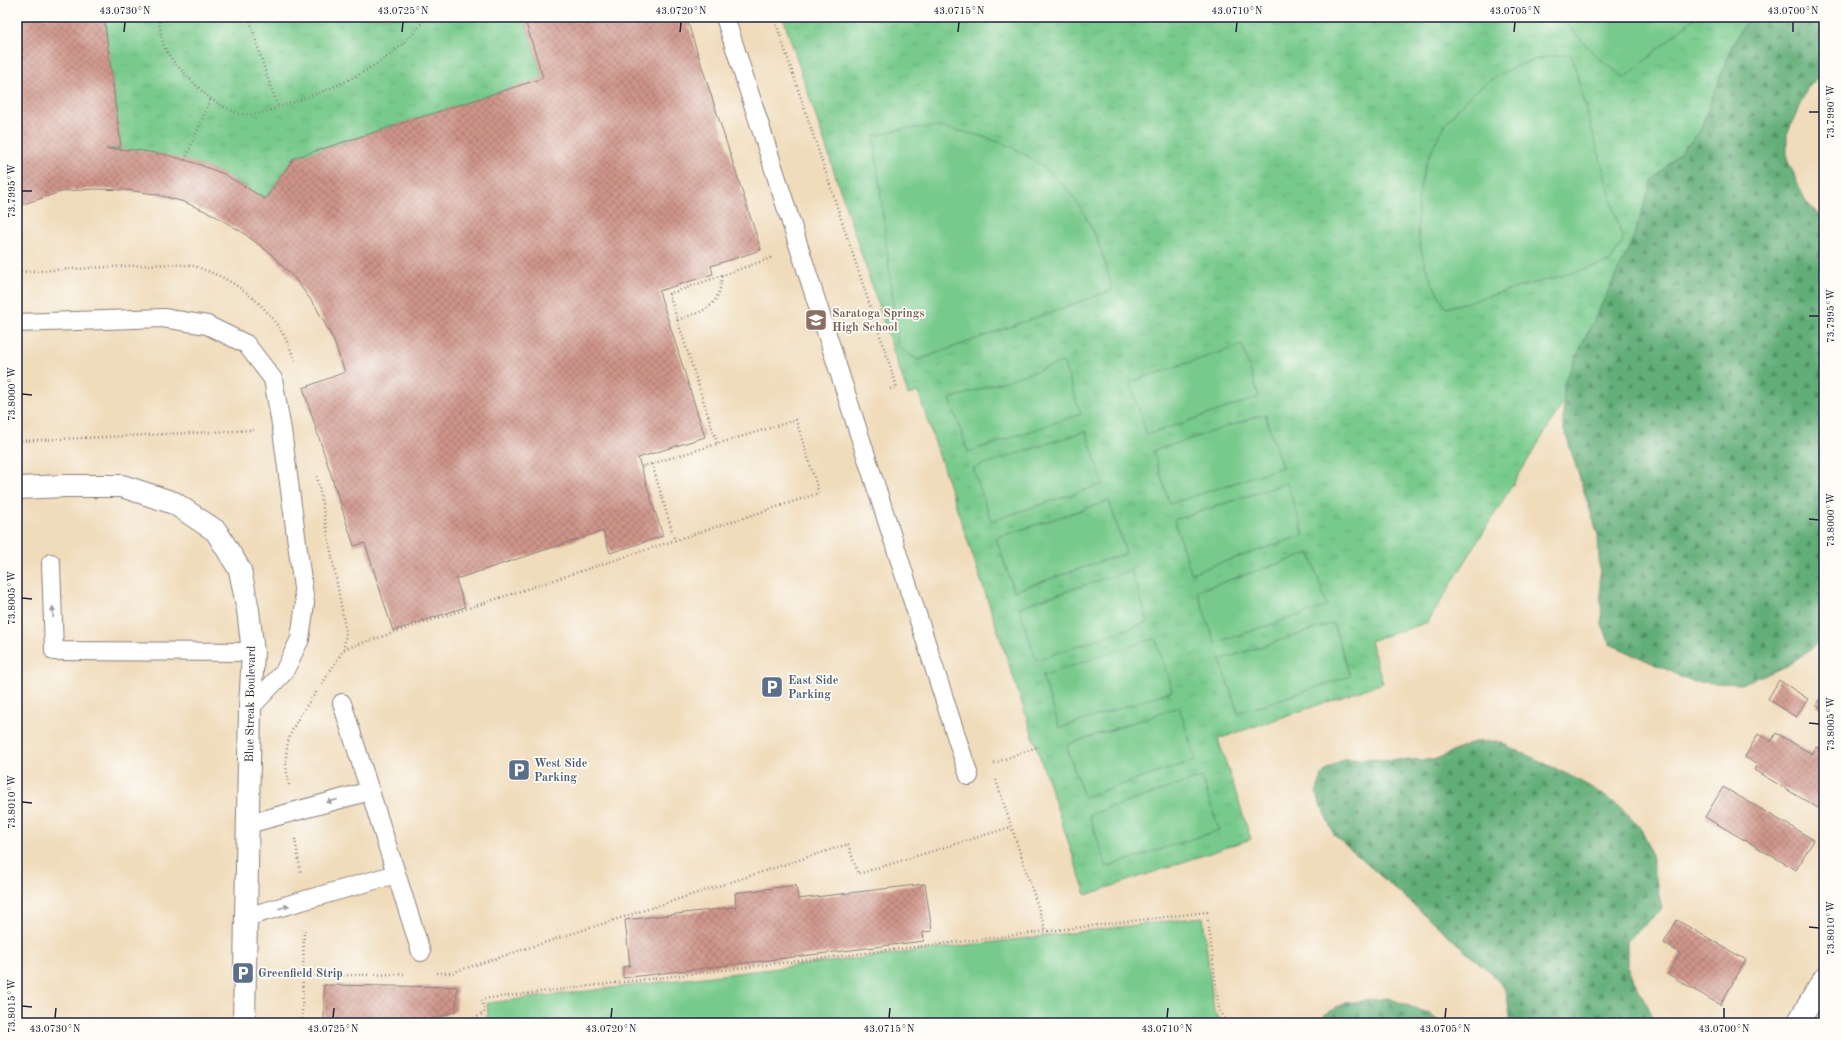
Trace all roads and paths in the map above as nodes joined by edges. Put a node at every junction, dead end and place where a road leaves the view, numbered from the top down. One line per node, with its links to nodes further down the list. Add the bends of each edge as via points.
1 (158, 17): 6 (path, via 164,50 172,62)
2 (249, 17): 7 (path)
3 (426, 17): 7 (path, via 397,49 365,72 321,93)
4 (725, 17): 31 (lane)
5 (774, 17): 15 (path, via 897,388)
6 (210, 100): 7 (path, via 240,114 257,114); 8 (path)
7 (278, 107)
8 (184, 160)
9 (774, 257): 11 (path)
10 (17, 272): 14 (path, via 194,266 220,276 262,306 280,328)
11 (722, 275): 12 (path, via 720,292 714,303 702,311); 12 (path, via 668,294)
12 (677, 320): 18 (path)
13 (17, 323): 28 (lane, via 164,318 207,325 246,344 273,379 305,603 300,639 284,672)
14 (295, 363)
15 (890, 389)
16 (262, 430): 17 (path)
17 (17, 441)
18 (718, 444): 19 (path); 23 (path, via 796,420 819,493)
19 (652, 464): 20 (path); 23 (path)
20 (641, 467)
21 (316, 470): 25 (path, via 346,632)
22 (17, 488): 26 (street, Blue Streak Boulevard, via 122,486 174,503 216,531 240,570)
23 (675, 541): 25 (path)
24 (51, 563): 26 (lane, one-way to 24, via 54,651)
25 (344, 649): 33 (path, via 302,711 289,736 285,765)
26 (253, 652): 28 (street, Blue Streak Boulevard)
27 (342, 703): 34 (lane)
28 (250, 708): 35 (street, Blue Streak Boulevard)
29 (1037, 747): 30 (path)
30 (991, 764)
31 (968, 776)
32 (996, 778): 36 (path)
33 (290, 786)
34 (370, 791): 35 (lane, one-way to 35); 38 (lane)
35 (248, 824): 40 (street, Blue Streak Boulevard)
36 (1011, 826): 42 (path); 44 (path, via 858,874 848,844 451,973)
37 (294, 839): 39 (path)
38 (396, 874): 40 (lane, one-way to 38); 43 (lane)
39 (301, 877)
40 (246, 917): 48 (street, Blue Streak Boulevard)
41 (304, 923): 46 (path)
42 (1046, 931): 50 (path, via 482,999 484,1014); 51 (path, via 1207,912 1219,1010)
43 (421, 952)
44 (436, 973)
45 (412, 974): 46 (path)
46 (303, 976): 49 (path)
47 (1822, 988): 52 (street)
48 (244, 1023)
49 (302, 1023)
50 (467, 1023)
51 (1228, 1023)
52 (1798, 1023)

